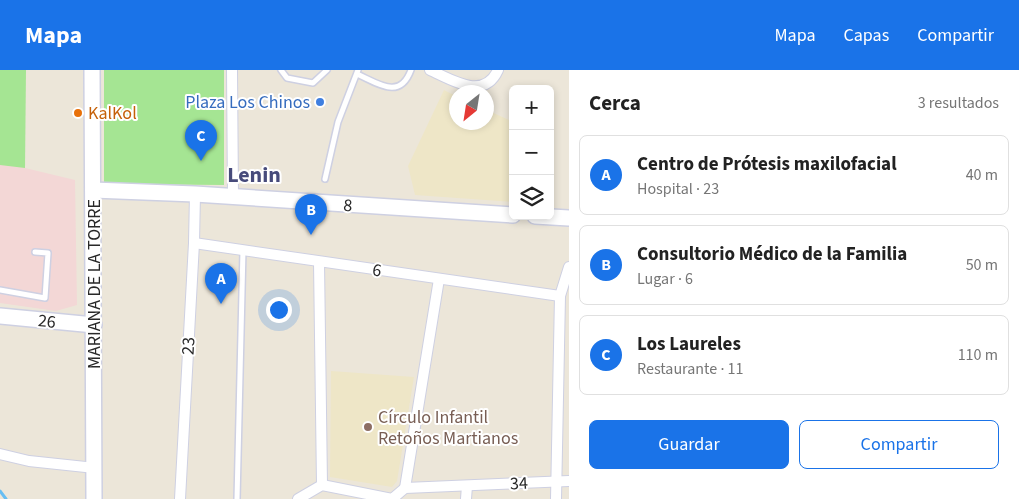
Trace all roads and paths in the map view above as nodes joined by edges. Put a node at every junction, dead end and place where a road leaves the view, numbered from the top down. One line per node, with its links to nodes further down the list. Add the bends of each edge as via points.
1 (92, 70): 10 (street, MARIANA DE LA TORRE)
2 (232, 70): 12 (street)
3 (281, 70): 4 (lane, via 287,78 313,83)
4 (327, 70)
5 (411, 70): 8 (lane, via 401,87 391,89)
6 (430, 70): 7 (street, via 461,84 482,87 494,80)
7 (498, 70)
8 (358, 72): 9 (lane, via 338,122)
9 (325, 179)
10 (93, 190): 11 (street, 8); 25 (street, MARIANA DE LA TORRE)
11 (194, 194): 12 (street, 8); 16 (street, 23)
12 (233, 196): 13 (street, 8)
13 (509, 215)
14 (554, 217): 15 (street)
15 (569, 218)
16 (194, 243): 17 (street, 6); 34 (street, 23)
17 (242, 250): 19 (street, 6); 35 (lane)
18 (36, 252): 22 (lane, via 48,253 45,298)
19 (319, 262): 21 (street, 6); 30 (street)
20 (569, 267): 23 (street)
21 (439, 279): 23 (street, 6); 32 (street)
22 (0, 290)
23 (560, 296): 29 (street)
24 (0, 316): 25 (street, 26)
25 (94, 326): 27 (street, MARIANA DE LA TORRE)
26 (0, 454): 27 (street, via 29,461)
27 (95, 468): 33 (street, MARIANA DE LA TORRE)
28 (569, 481): 29 (street, 34)
29 (556, 482): 31 (street, 34); 38 (street)
30 (322, 485): 32 (street, 34, via 392,499); 36 (street)
31 (467, 486): 32 (street, 34); 37 (street)
32 (405, 488)
33 (94, 499)
34 (180, 499)
35 (237, 499)
36 (298, 499)
37 (466, 499)
38 (556, 499)

